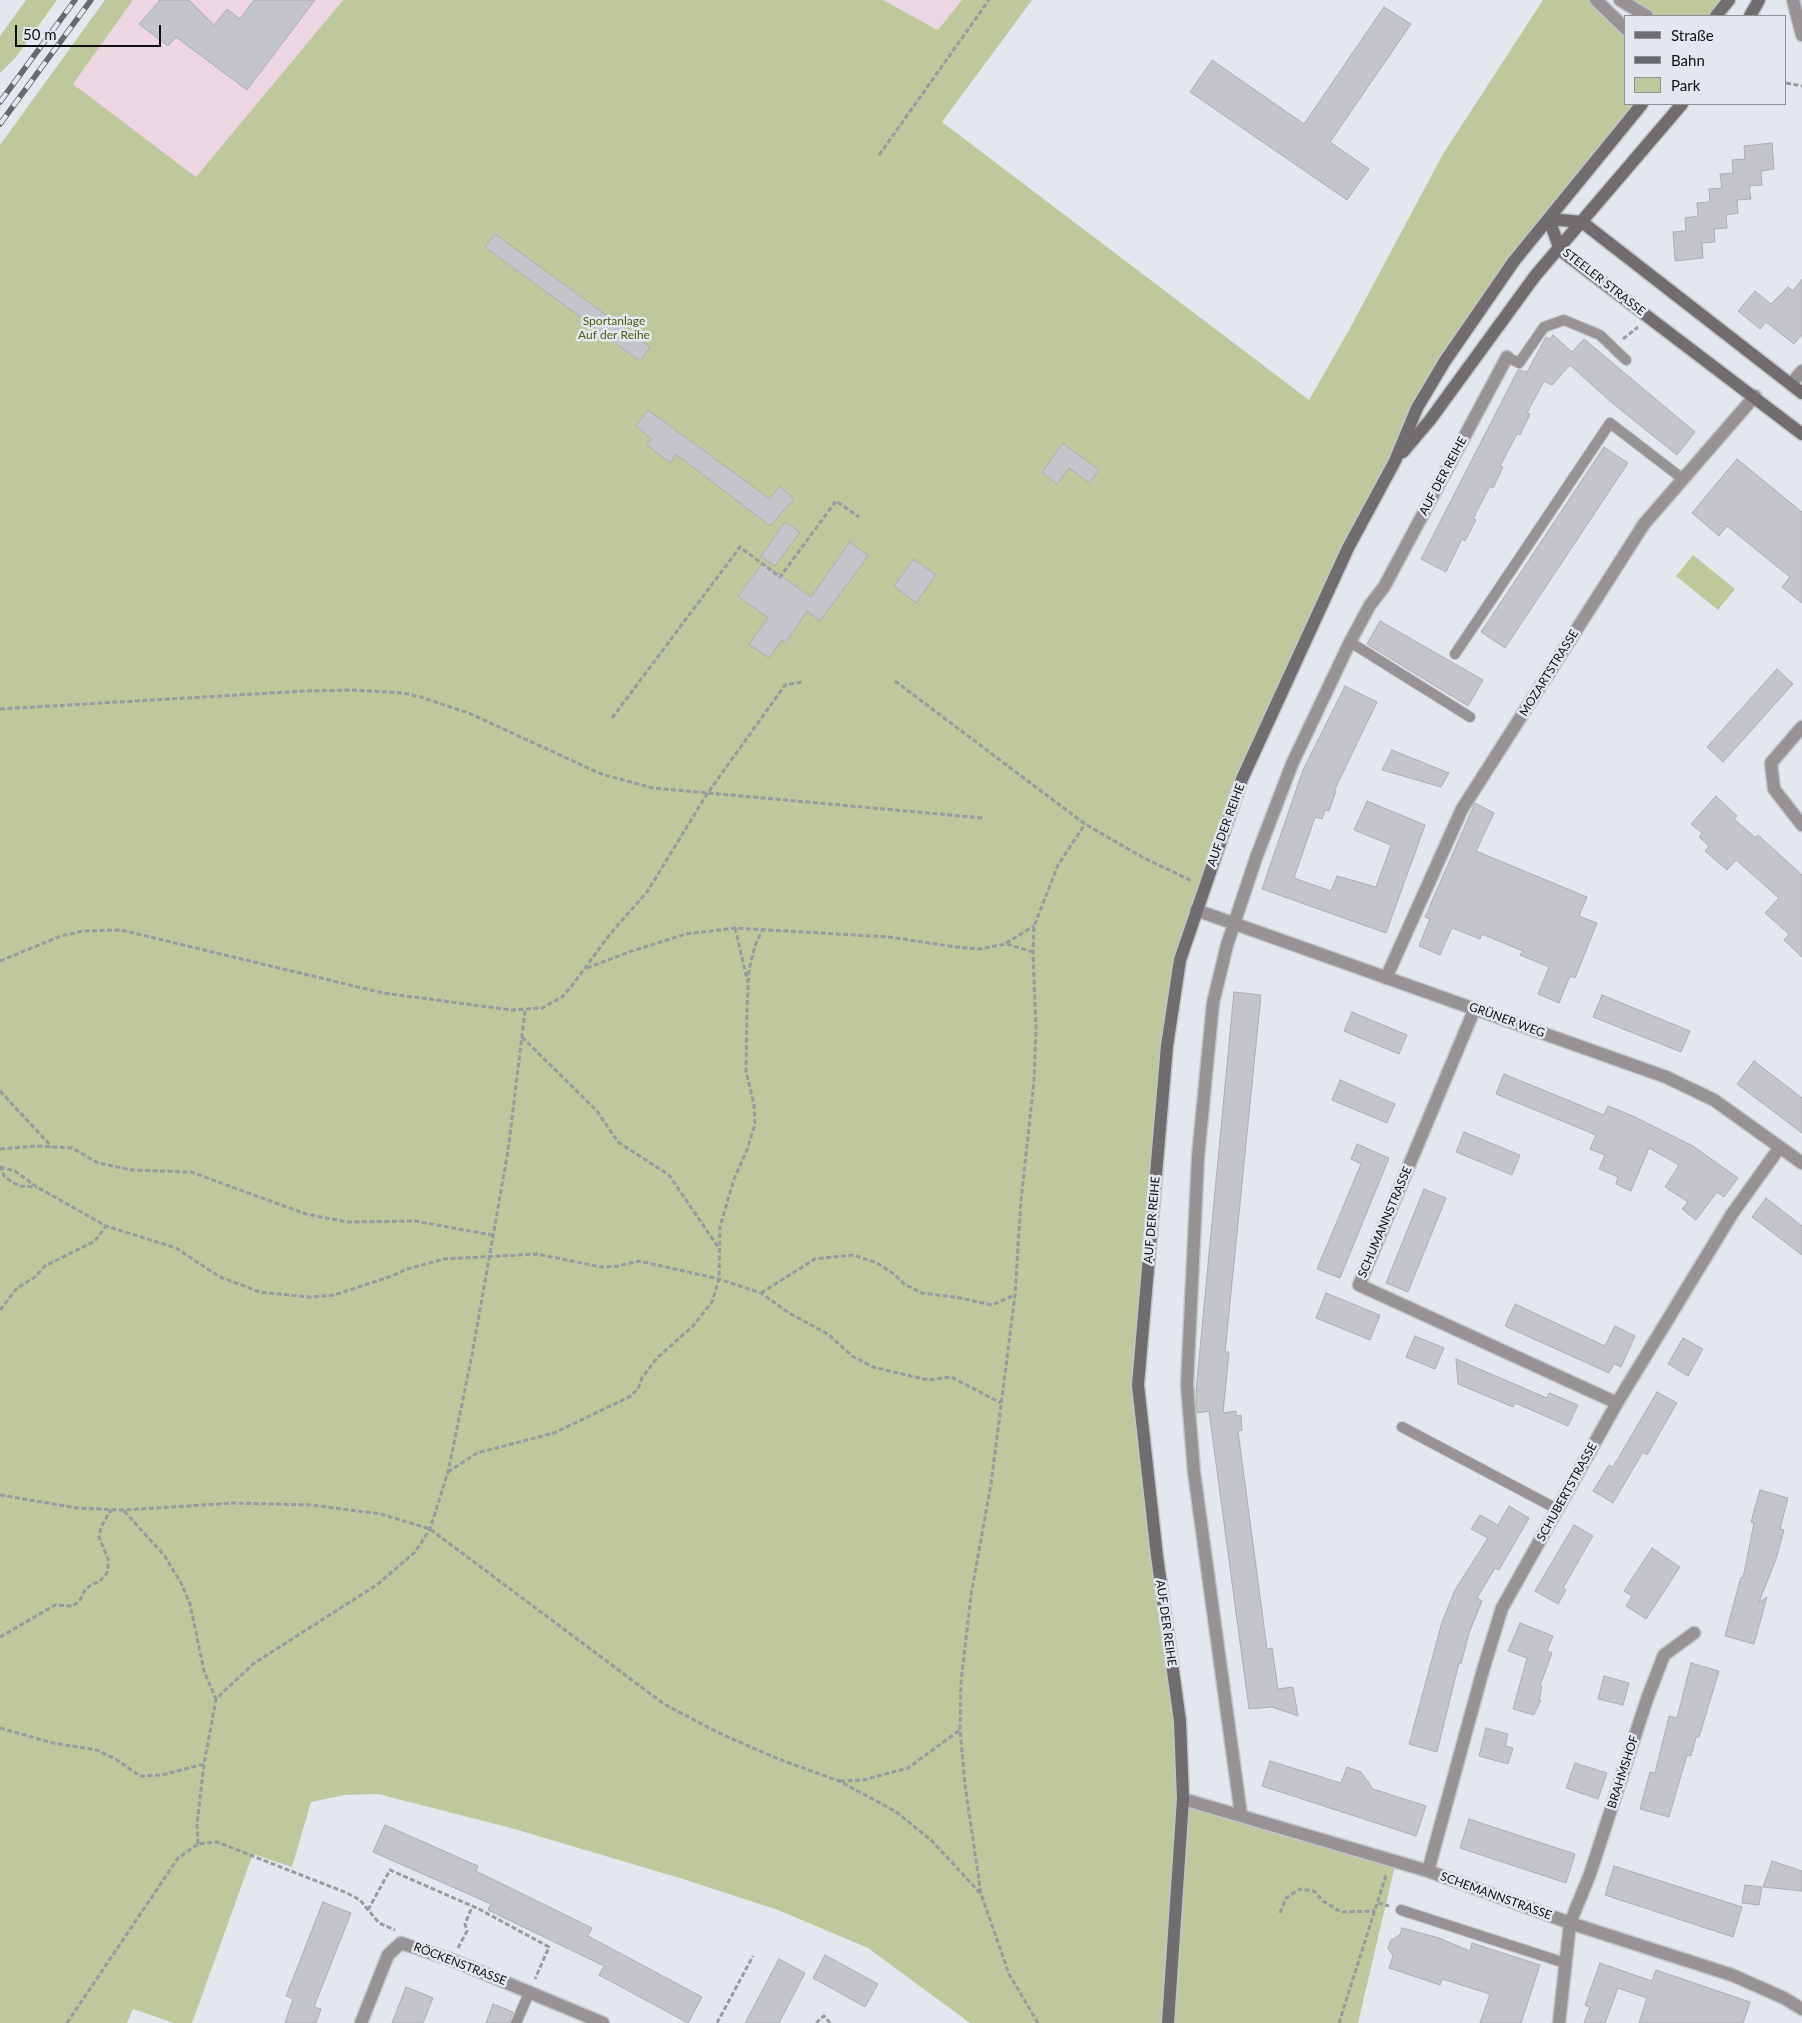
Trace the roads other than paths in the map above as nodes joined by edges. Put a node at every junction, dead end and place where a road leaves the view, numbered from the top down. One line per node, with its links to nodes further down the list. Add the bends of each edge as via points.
1 (1596, 0): 9 (street)
2 (1620, 0): 6 (street)
3 (1729, 0): 7 (main road)
4 (1759, 0): 8 (main road)
5 (1793, 0): 10 (street)
6 (1645, 15)
7 (1717, 15)
8 (1751, 15)
9 (1624, 27)
10 (1802, 35)
11 (1641, 105): 13 (main road, AUF DER REIHE)
12 (1681, 105): 14 (main road, AUF DER REIHE)
13 (1548, 219): 14 (main road); 15 (main road, STEELER STRASSE); 23 (main road, AUF DER REIHE, via 1514,261 1445,361 1417,408)
14 (1582, 222): 15 (main road, AUF DER REIHE); 19 (main road)
15 (1560, 250): 21 (main road, STEELER STRASSE); 23 (main road, AUF DER REIHE, via 1535,276 1430,420)
16 (1507, 357): 17 (lane, via 1519,363 1544,327 1564,320 1600,335); 25 (street, AUF DER REIHE, via 1384,587)
17 (1626, 360)
18 (1802, 370): 19 (street)
19 (1791, 384): 20 (main road)
20 (1802, 393)
21 (1755, 396): 22 (main road, STEELER STRASSE); 24 (street, MOZARTSTRASSE)
22 (1802, 434)
23 (1395, 461): 30 (main road, AUF DER REIHE, via 1348,548 1242,779)
24 (1683, 479): 26 (lane, via 1610,423); 32 (street, MOZARTSTRASSE, via 1644,524 1462,809)
25 (1350, 642): 27 (lane); 31 (street, AUF DER REIHE, via 1292,764)
26 (1455, 654)
27 (1470, 717)
28 (1802, 727): 29 (street, via 1771,762 1774,789)
29 (1802, 825)
30 (1196, 910): 31 (street, GRÜNER WEG); 40 (main road, AUF DER REIHE, via 1180,960 1167,1046 1138,1385 1180,1721)
31 (1234, 925): 32 (street, GRÜNER WEG); 41 (street, AUF DER REIHE, via 1213,1011 1198,1156 1187,1385 1194,1472)
32 (1386, 978): 33 (street, GRÜNER WEG)
33 (1474, 1008): 34 (street, GRÜNER WEG, via 1666,1077 1714,1100); 36 (street, SCHUMANNSTRASSE, via 1358,1285)
34 (1780, 1147): 35 (street, GRÜNER WEG); 36 (street, SCHUBERTSTRASSE, via 1732,1214)
35 (1802, 1163)
36 (1617, 1403): 38 (street, SCHUBERTSTRASSE)
37 (1402, 1427): 38 (lane)
38 (1557, 1510): 42 (street, SCHUBERTSTRASSE, via 1502,1608)
39 (1694, 1633): 44 (street, BRAHMSHOF, via 1664,1655 1590,1874)
40 (1183, 1799): 41 (street, SCHEMANNSTRASSE); 51 (main road, AUF DER REIHE)
41 (1242, 1815): 42 (street, SCHEMANNSTRASSE)
42 (1428, 1871): 44 (street, SCHEMANNSTRASSE)
43 (1401, 1910): 45 (lane)
44 (1570, 1923): 45 (street, BRAHMSHOF); 47 (street, SCHEMANNSTRASSE, via 1732,1975)
45 (1565, 1964): 52 (street, BRAHMSHOF)
46 (530, 1991): 48 (street, RÖCKENSTRASSE, via 401,1943 388,1955); 49 (lane); 50 (street, RÖCKENSTRASSE)
47 (1802, 2009)
48 (361, 2023)
49 (516, 2023)
50 (603, 2023)
51 (1168, 2023)
52 (1559, 2023)

